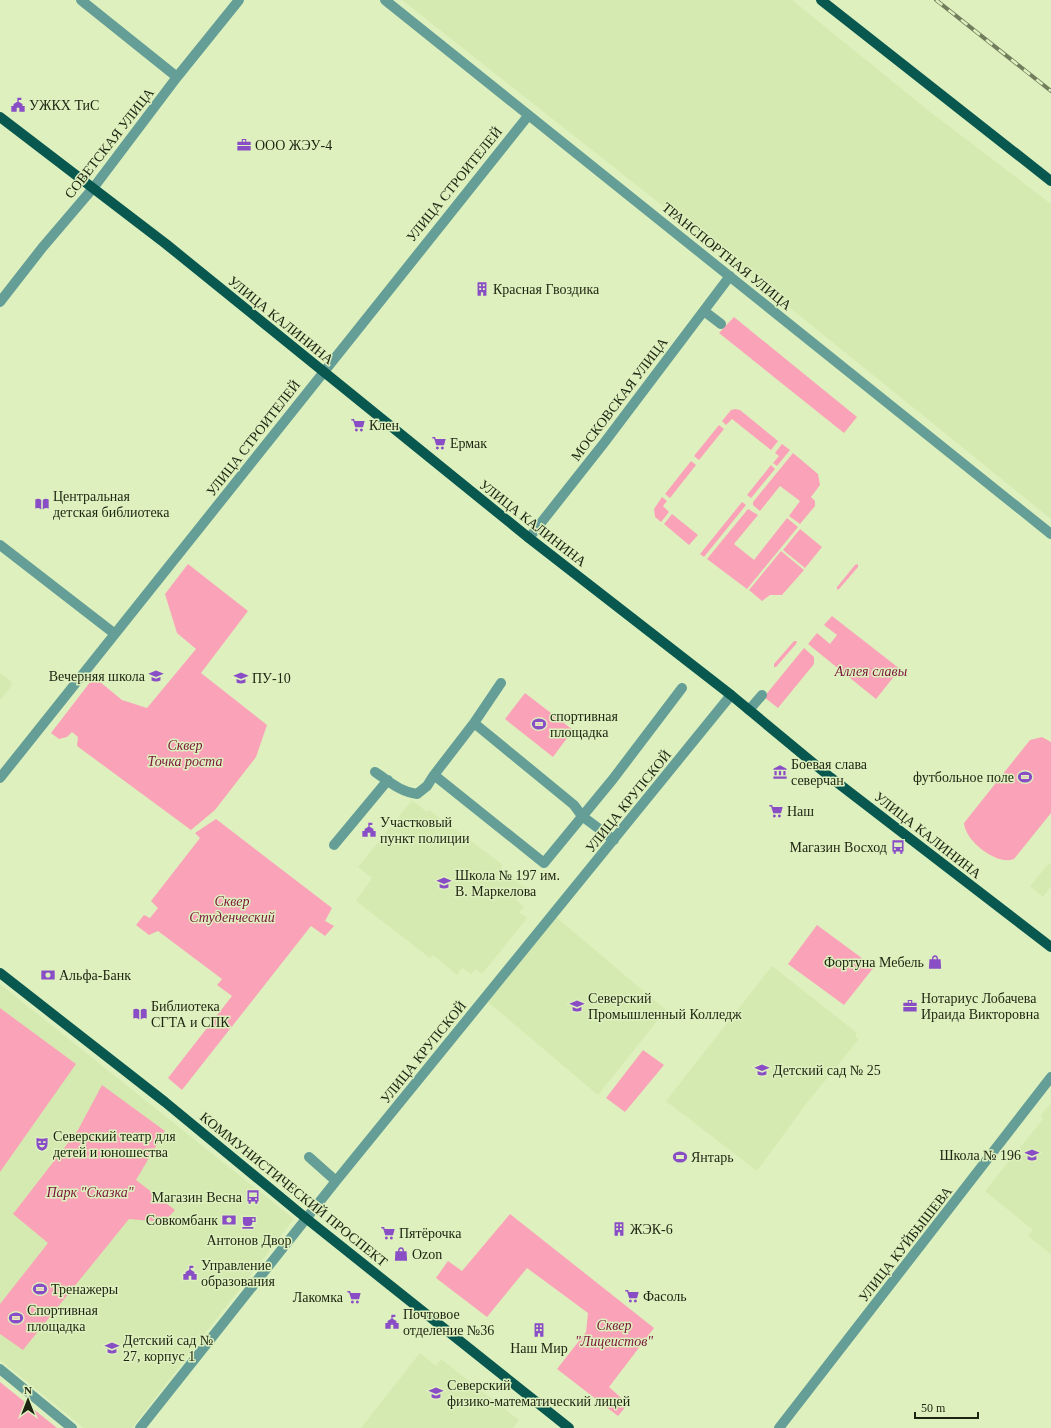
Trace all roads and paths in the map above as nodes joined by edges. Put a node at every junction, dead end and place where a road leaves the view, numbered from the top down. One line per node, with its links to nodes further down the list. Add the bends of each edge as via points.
1 (80, 0): 5 (street)
2 (239, 0): 5 (street, СОВЕТСКАЯ УЛИЦА)
3 (385, 0): 6 (street, ТРАНСПОРТНАЯ УЛИЦА)
4 (821, 0): 8 (main road)
5 (177, 77): 9 (street, СОВЕТСКАЯ УЛИЦА)
6 (528, 116): 10 (street, ТРАНСПОРТНАЯ УЛИЦА); 14 (street, УЛИЦА СТРОИТЕЛЕЙ)
7 (0, 117): 9 (main road, УЛИЦА КАЛИНИНА)
8 (1051, 181)
9 (94, 187): 11 (street, СОВЕТСКАЯ УЛИЦА); 14 (main road, УЛИЦА КАЛИНИНА)
10 (730, 276): 12 (street, МОСКОВСКАЯ УЛИЦА); 15 (street, ТРАНСПОРТНАЯ УЛИЦА)
11 (0, 302)
12 (704, 311): 13 (street); 16 (street, МОСКОВСКАЯ УЛИЦА)
13 (721, 324)
14 (323, 372): 16 (main road, УЛИЦА КАЛИНИНА); 18 (street, УЛИЦА СТРОИТЕЛЕЙ)
15 (1051, 534)
16 (529, 538): 22 (main road, УЛИЦА КАЛИНИНА)
17 (0, 545): 18 (street)
18 (114, 634): 27 (street, УЛИЦА СТРОИТЕЛЕЙ)
19 (502, 684): 24 (street)
20 (682, 688): 29 (street)
21 (762, 695): 23 (street)
22 (731, 696): 23 (main road, УЛИЦА КАЛИНИНА); 30 (street, УЛИЦА КРУПСКОЙ)
23 (749, 710): 32 (main road, УЛИЦА КАЛИНИНА, via 830,777)
24 (474, 723): 26 (street); 29 (street, via 574,805)
25 (375, 772): 28 (street)
26 (434, 775): 28 (street, via 427,786 417,794 407,793); 29 (street, via 544,863)
27 (0, 778)
28 (388, 780): 31 (street)
29 (582, 816): 30 (street)
30 (614, 840): 36 (street, УЛИЦА КРУПСКОЙ)
31 (334, 845)
32 (1051, 948)
33 (0, 973): 37 (main road, КОММУНИСТИЧЕСКИЙ ПРОСПЕКТ, via 165,1102)
34 (1051, 1077): 42 (street, УЛИЦА КУЙБЫШЕВА)
35 (309, 1157): 36 (street)
36 (336, 1181): 37 (street, УЛИЦА КРУПСКОЙ)
37 (307, 1218): 40 (street, УЛИЦА КРУПСКОЙ); 41 (main road, КОММУНИСТИЧЕСКИЙ ПРОСПЕКТ)
38 (0, 1369): 39 (street)
39 (72, 1428)
40 (140, 1428)
41 (569, 1428)
42 (779, 1428)

